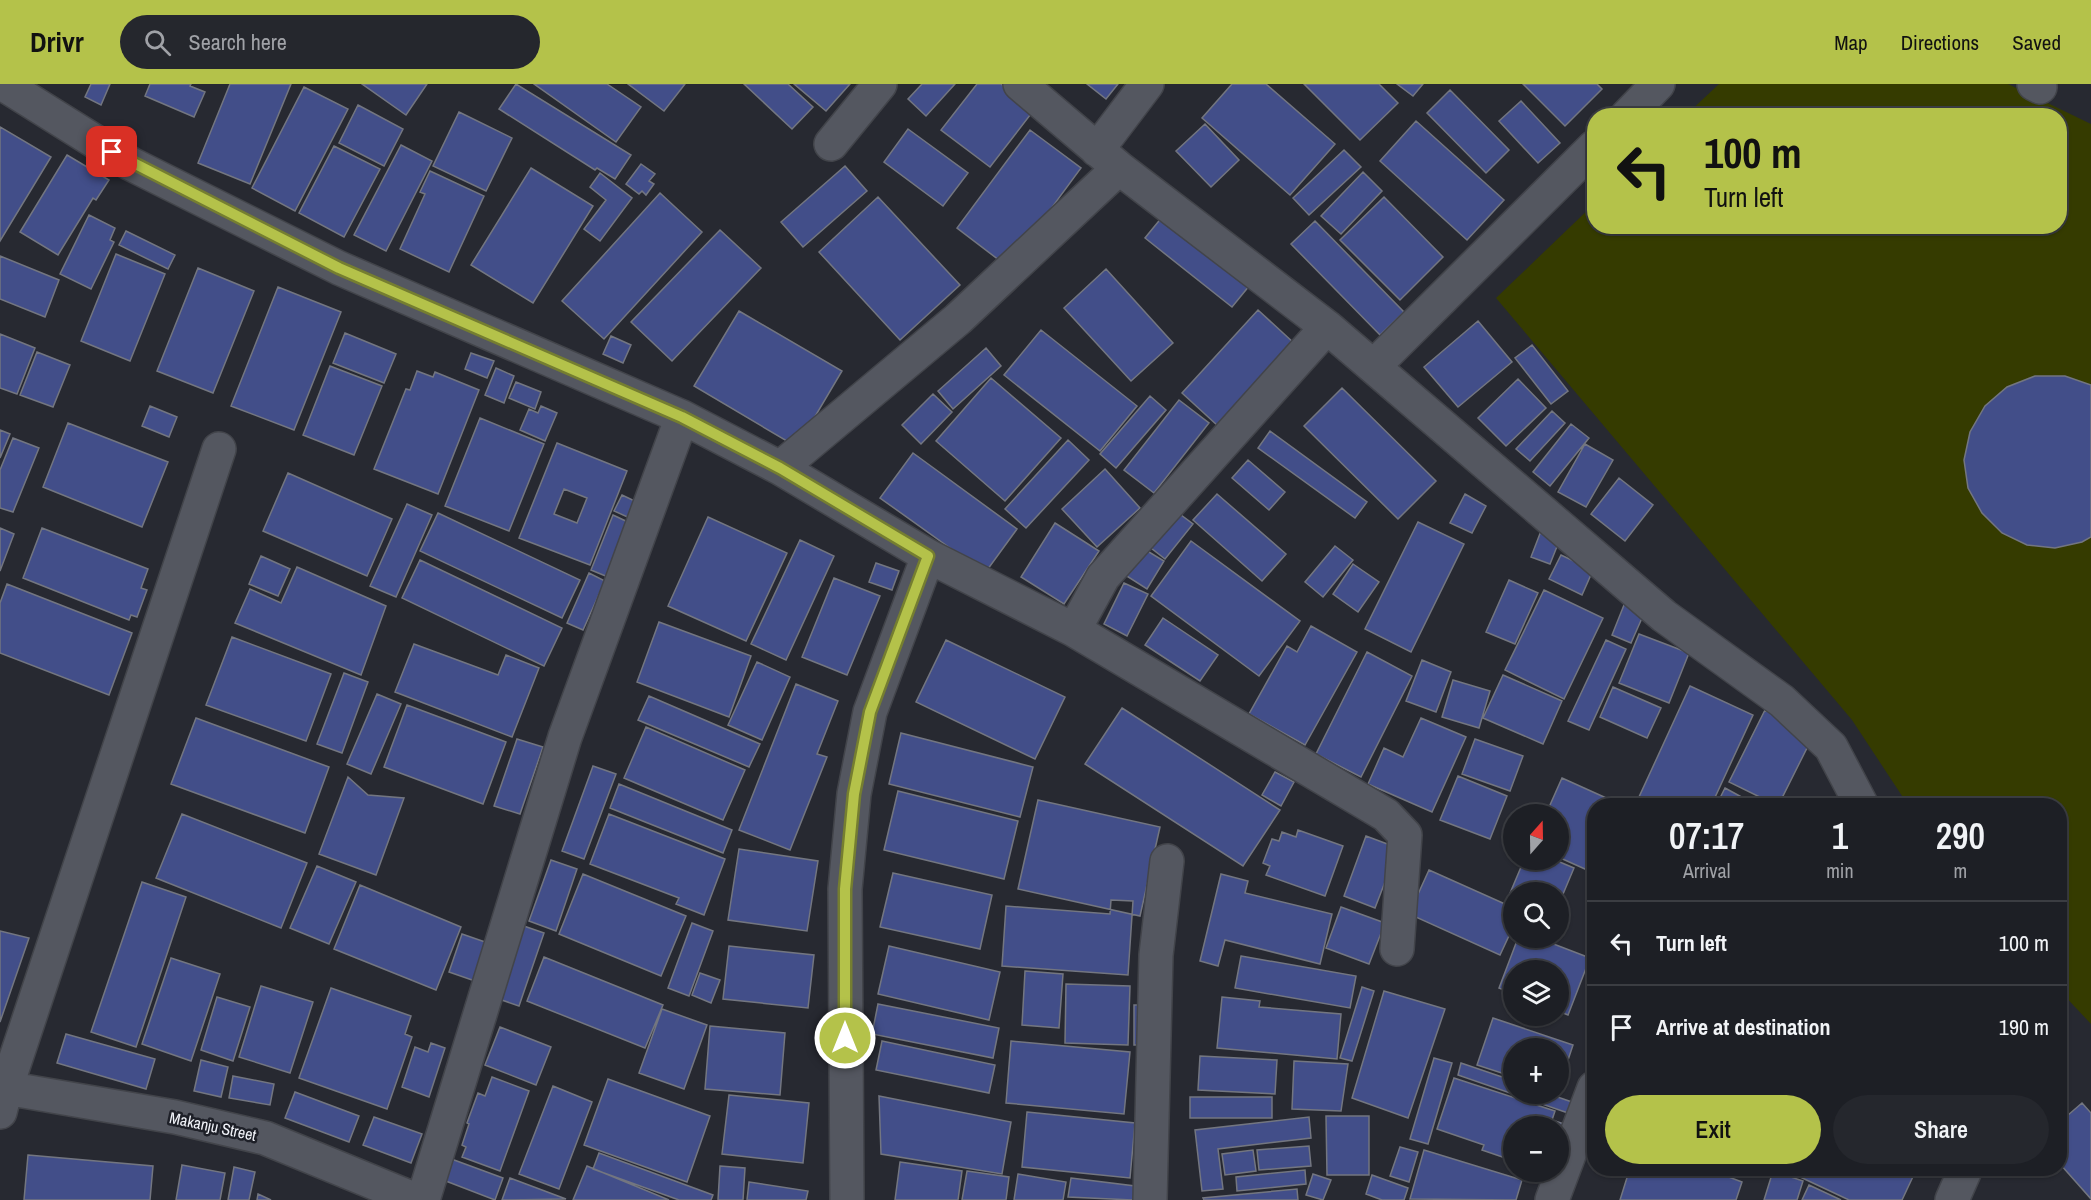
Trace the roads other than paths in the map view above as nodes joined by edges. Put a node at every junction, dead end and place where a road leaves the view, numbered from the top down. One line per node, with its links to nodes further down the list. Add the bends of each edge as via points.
1 (3, 84): 12 (street, via 131,164 339,268)
2 (880, 84): 7 (street)
3 (1020, 84): 9 (street)
4 (1147, 84): 9 (street)
5 (1658, 84): 6 (street)
6 (1635, 108)
7 (831, 144)
8 (1587, 154): 11 (street)
9 (1108, 159): 10 (street); 14 (street, via 958,319)
10 (1328, 327): 11 (street); 16 (street, via 1103,577)
11 (1374, 366): 17 (street, via 1664,616 1782,701 1831,747)
12 (682, 417): 14 (street); 25 (street, via 565,737)
13 (219, 448): 20 (street)
14 (780, 468): 15 (street)
15 (928, 556): 16 (street); 26 (street, via 870,712 854,794 845,889)
16 (1074, 630): 19 (street, via 1386,815 1405,835)
17 (1858, 798)
18 (1167, 861): 27 (street, via 1156,955)
19 (1397, 949)
20 (2, 1096): 23 (street, Makanju Street, via 175,1117 265,1138)
21 (1587, 1107): 28 (street)
22 (1962, 1176): 29 (street)
23 (357, 1187): 24 (street, Makanju Street)
24 (416, 1200)
25 (423, 1200)
26 (847, 1200)
27 (1150, 1200)
28 (1552, 1200)
29 (1952, 1200)

